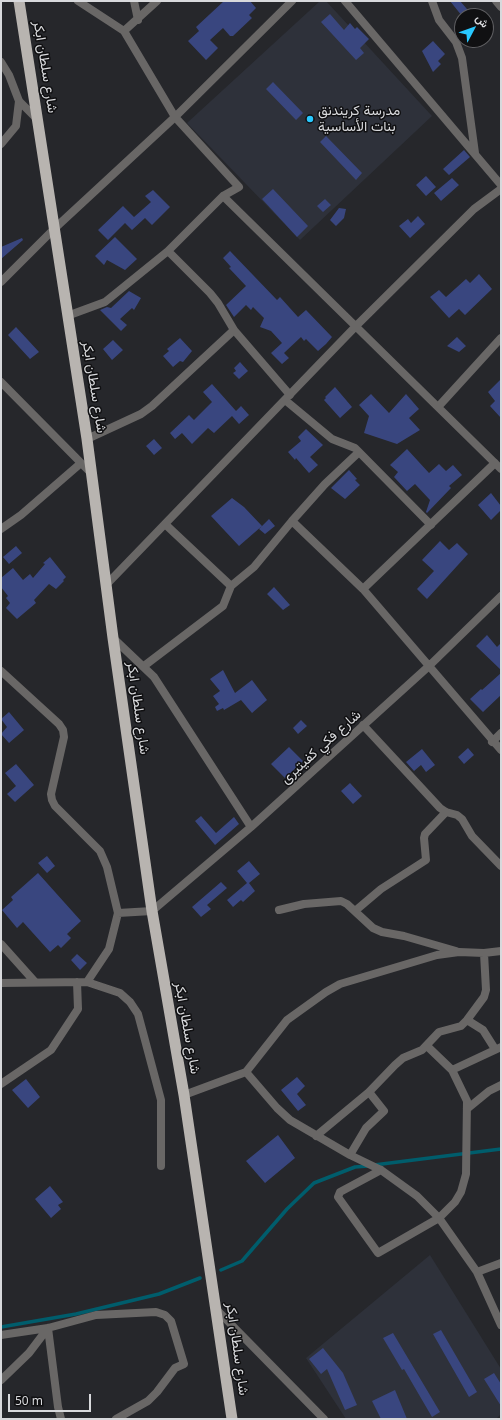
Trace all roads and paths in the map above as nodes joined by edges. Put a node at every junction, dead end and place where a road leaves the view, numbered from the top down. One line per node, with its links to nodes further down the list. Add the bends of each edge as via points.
1 (19, 1): 15 (highway, شارع سلطان ابكر)
2 (78, 1): 11 (street)
3 (134, 1): 10 (street)
4 (157, 1): 10 (street)
5 (292, 1): 14 (street)
6 (345, 1): 17 (street)
7 (432, 1): 17 (street, via 439,20 456,42 462,58)
8 (496, 1): 9 (street)
9 (501, 8)
10 (138, 20): 11 (street)
11 (124, 31): 14 (street)
12 (1, 62): 13 (street)
13 (19, 101): 15 (street); 16 (street, via 16,126)
14 (176, 117): 20 (street, via 238,187); 21 (street)
15 (38, 120): 21 (highway, شارع سلطان ابكر)
16 (1, 144)
17 (476, 153): 18 (street)
18 (501, 185)
19 (501, 189): 25 (street, via 474,209)
20 (223, 196): 22 (street); 25 (street)
21 (54, 229): 23 (street); 24 (highway, شارع سلطان ابكر)
22 (168, 251): 24 (street, via 105,302); 26 (street, via 210,293)
23 (1, 282)
24 (67, 316): 31 (highway, شارع سلطان ابكر)
25 (356, 326): 29 (street); 30 (street)
26 (234, 330): 29 (street); 31 (street, via 152,406 141,414)
27 (501, 338): 30 (street)
28 (1, 382): 33 (street)
29 (287, 398): 32 (street, via 332,439); 37 (street)
30 (438, 407): 34 (street)
31 (87, 439): 35 (highway, شارع سلطان ابكر)
32 (359, 452): 36 (street, via 324,484); 38 (street)
33 (81, 463): 35 (street); 39 (street)
34 (498, 466): 38 (street)
35 (91, 473): 40 (highway, شارع سلطان ابكر)
36 (292, 521): 41 (street, via 254,567); 42 (street)
37 (165, 524): 40 (street); 41 (street)
38 (431, 525): 42 (street)
39 (1, 529)
40 (106, 585): 44 (highway, شارع سلطان ابكر)
41 (231, 586): 45 (street, via 226,600 218,610)
42 (363, 589): 46 (street)
43 (501, 596): 46 (street, شارع فكي كفيتيرى)
44 (113, 638): 45 (street); 55 (highway, شارع سلطان ابكر)
45 (144, 666): 53 (street, via 154,677)
46 (429, 666): 48 (street, شارع فكي كفيتيرى); 50 (street)
47 (1, 671): 58 (street, via 63,730 64,738 51,794 52,800 100,851)
48 (363, 725): 52 (street); 53 (street, شارع فكي كفيتيرى)
49 (501, 733): 50 (street)
50 (492, 742): 51 (street)
51 (501, 750)
52 (446, 812): 54 (street, via 462,819 472,836); 57 (street, via 425,834 426,860 381,889)
53 (251, 827): 55 (street, شارع فكي كفيتيرى)
54 (501, 866)
55 (152, 910): 58 (street); 75 (highway, شارع سلطان ابكر)
56 (279, 910): 57 (street, via 304,904 341,902)
57 (355, 911): 61 (street, via 373,928 382,932)
58 (118, 913): 65 (street, via 112,942)
59 (1, 944): 63 (street)
60 (501, 951): 62 (street)
61 (459, 952): 62 (street); 71 (street, via 437,955 340,984 287,1020)
62 (484, 954): 67 (street, via 486,990 484,997)
63 (35, 982): 64 (street); 66 (street)
64 (77, 982): 65 (street); 72 (street, via 78,1010 51,1050)
65 (87, 982): 79 (street, via 120,993 138,1014 161,1100)
66 (1, 983)
67 (467, 1020): 68 (street, via 457,1027 439,1032); 69 (street, via 483,1030)
68 (427, 1046): 70 (street); 74 (street, via 394,1065)
69 (498, 1048): 70 (street)
70 (452, 1070): 76 (street, via 465,1094)
71 (246, 1072): 75 (street); 77 (street, via 276,1108)
72 (1, 1084)
73 (501, 1085): 76 (street, via 489,1091)
74 (369, 1092): 77 (street); 78 (street, via 384,1111 366,1128)
75 (184, 1095): 84 (highway, شارع سلطان ابكر)
76 (467, 1109): 81 (street, via 466,1174 455,1202)
77 (316, 1136): 78 (street)
78 (350, 1155): 80 (street)
79 (161, 1166)
80 (381, 1170): 81 (street, via 417,1196); 81 (street, via 340,1192 338,1197 378,1253)
81 (439, 1218): 83 (street)
82 (501, 1264): 83 (street)
83 (477, 1272): 85 (street)
84 (216, 1309): 91 (highway, شارع سلطان ابكر); 92 (street)
85 (501, 1325)
86 (48, 1328): 87 (street); 88 (street, via 29,1353); 89 (street); 90 (street, via 96,1315 156,1312 171,1321 184,1364 175,1368 148,1401)
87 (1, 1334)
88 (1, 1380)
89 (61, 1419)
90 (116, 1419)
91 (232, 1419)
92 (324, 1419)

